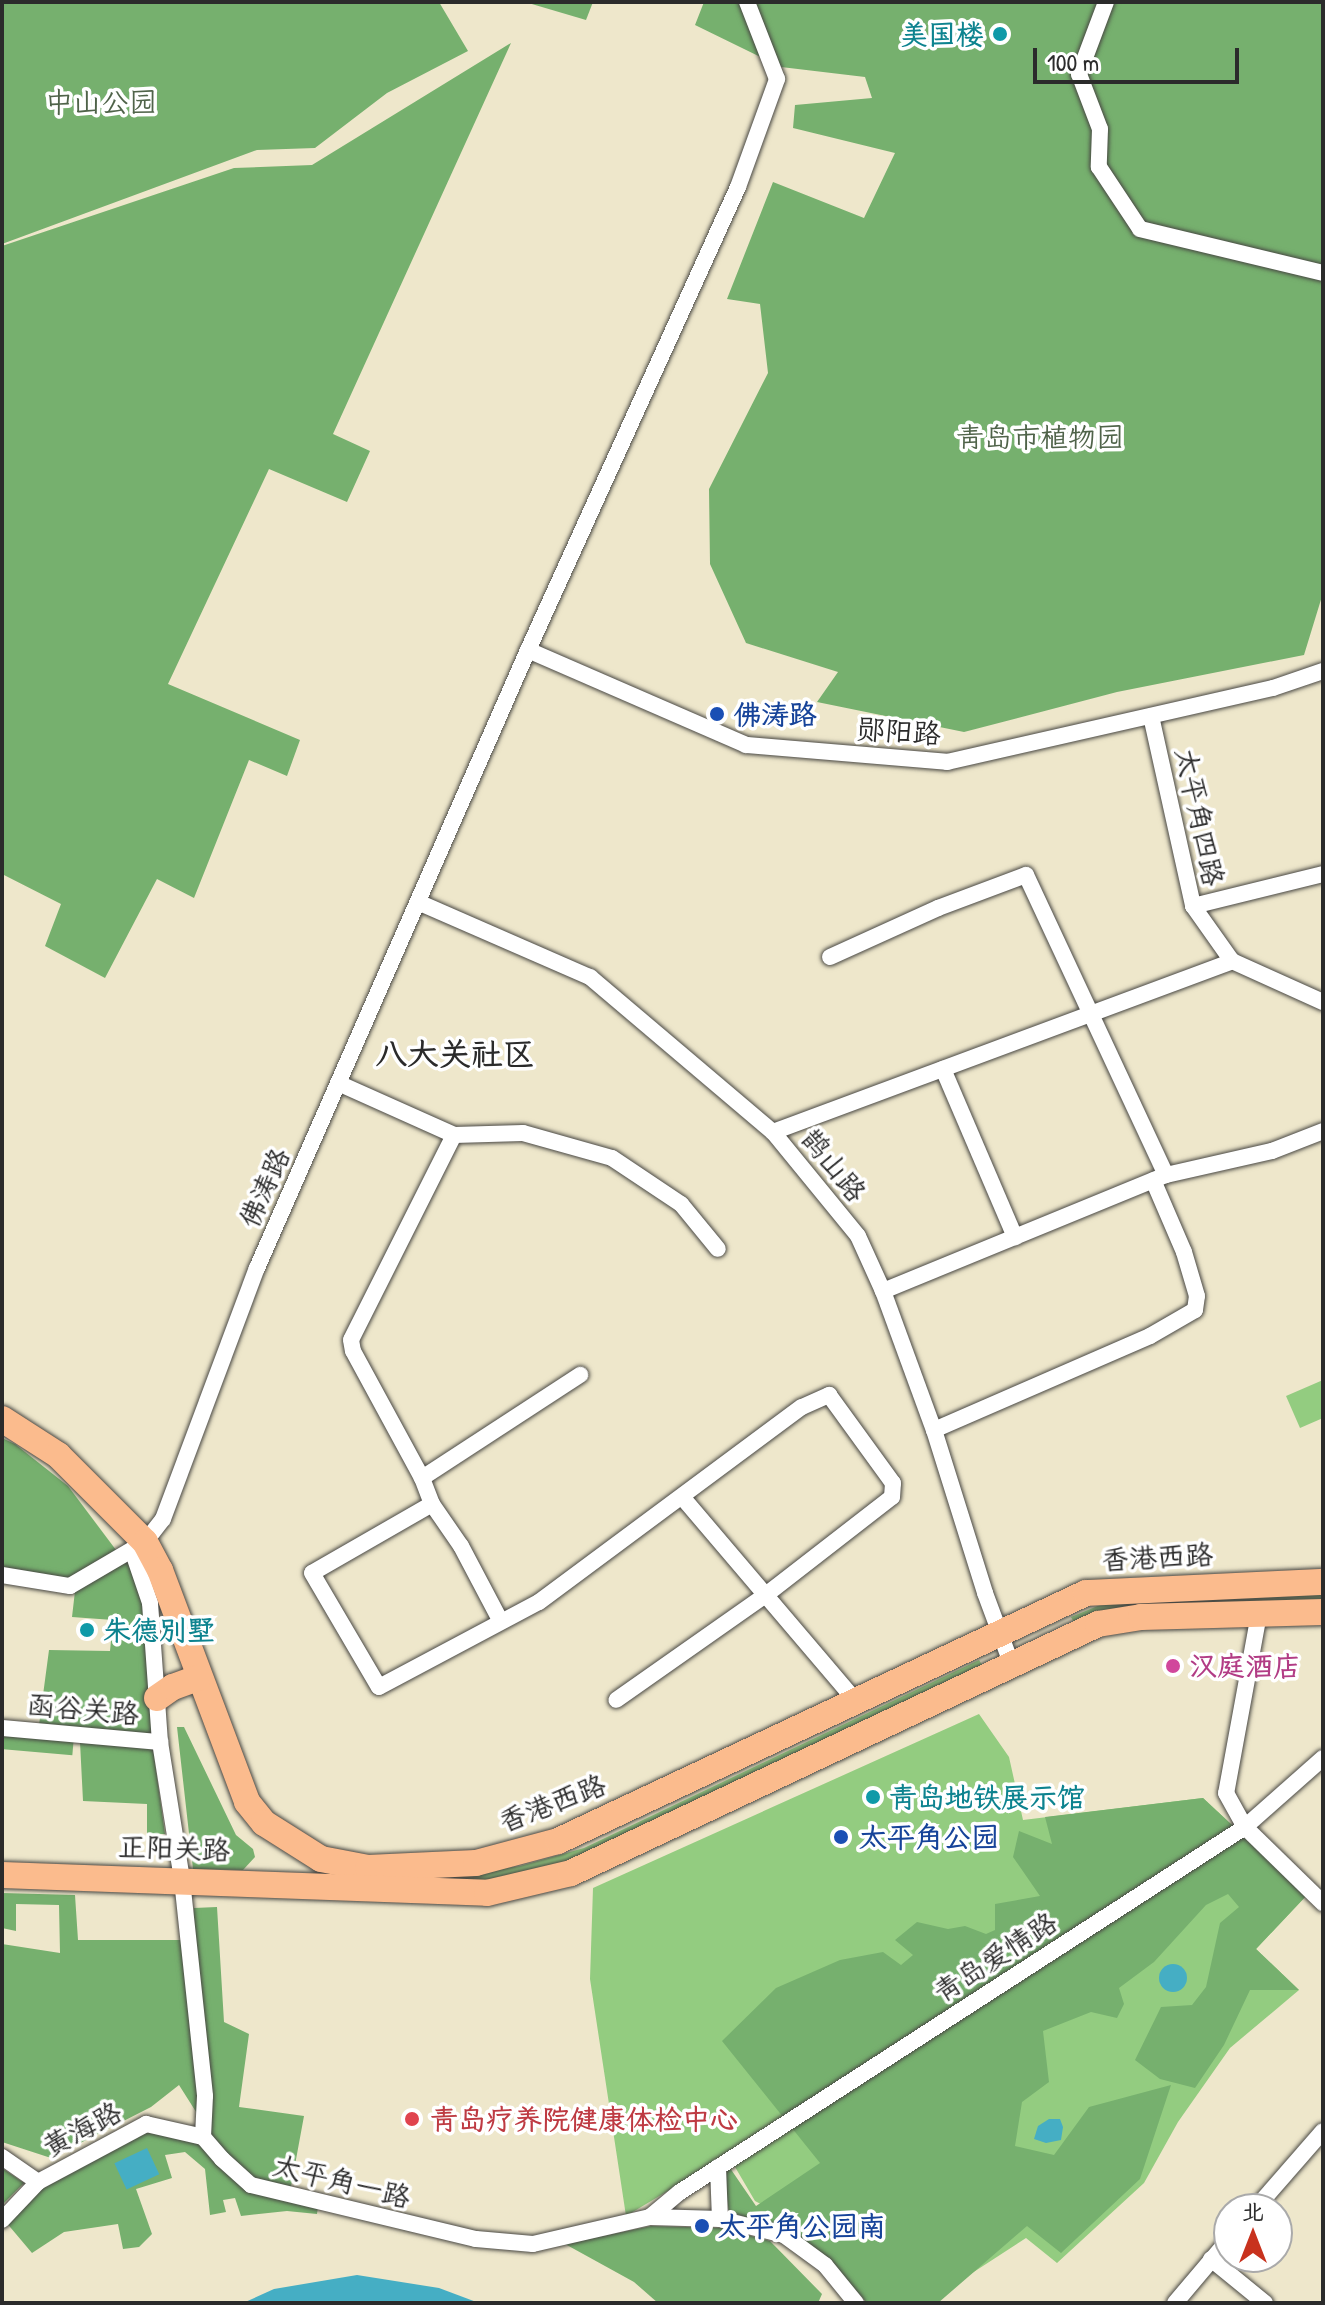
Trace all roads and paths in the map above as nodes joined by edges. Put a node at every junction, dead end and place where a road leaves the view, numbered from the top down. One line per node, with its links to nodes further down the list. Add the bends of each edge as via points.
1 (747, 2): 4 (street, 佛涛路, via 777,79 738,187)
2 (1106, 2): 3 (street, via 1079,74 1100,129 1099,167 1140,229)
3 (1323, 273)
4 (528, 650): 6 (street, 郧阳路, via 746,745 947,762); 8 (street, 佛涛路)
5 (1323, 671): 6 (street, 郧阳路)
6 (1151, 716): 9 (street, 太平角四路)
7 (1323, 874): 9 (street)
8 (418, 902): 15 (street, 佛涛路); 17 (street, 鹊山路, via 590,977)
9 (1193, 906): 11 (street, 太平角四路)
10 (830, 957): 13 (street, via 1026,875)
11 (1232, 961): 12 (street); 13 (street)
12 (1323, 1002)
13 (1092, 1013): 14 (street); 19 (street)
14 (943, 1069): 17 (street); 20 (street)
15 (338, 1083): 18 (street); 29 (street, 佛涛路, via 257,1268 163,1519)
16 (1323, 1131): 19 (street, via 1272,1151)
17 (773, 1132): 22 (street, 鹊山路, via 858,1236)
18 (454, 1135): 21 (street, via 523,1133 612,1158 681,1204); 26 (street, via 351,1340)
19 (1159, 1178): 20 (street); 25 (street, via 1197,1296 1195,1310 1150,1336)
20 (1015, 1237): 22 (street)
21 (718, 1249)
22 (883, 1291): 25 (street, 鹊山路)
23 (580, 1375): 26 (street)
24 (2, 1419): 29 (main road, 香港西路, via 58,1455)
25 (934, 1430): 36 (street, 鹊山路)
26 (422, 1478): 28 (street)
27 (683, 1498): 32 (street); 32 (street, via 802,1407 829,1395 893,1483 892,1497); 35 (street, via 539,1602)
28 (432, 1504): 35 (street); 35 (street, via 312,1573 319,1587 379,1687)
29 (139, 1546): 30 (street, via 70,1586); 38 (main road, 香港西路, via 160,1570); 39 (street, via 150,1603)
30 (2, 1575)
31 (1323, 1582): 36 (main road, 香港西路, via 1086,1593)
32 (767, 1594): 40 (street); 41 (street)
33 (1323, 1612): 34 (main road)
34 (1259, 1614): 37 (main road, via 1141,1617 1098,1624); 45 (street, via 1226,1793)
35 (500, 1620)
36 (999, 1634): 37 (street, 鹊山路); 41 (main road, 香港西路)
37 (1011, 1663): 47 (main road, 正阳关路, via 571,1873 487,1893)
38 (198, 1678): 39 (main road); 41 (main road, 香港西路, via 247,1802 264,1823 321,1859 368,1868 476,1863 558,1841)
39 (157, 1698): 43 (street)
40 (616, 1700)
41 (856, 1701)
42 (2, 1728): 43 (street, 函谷关路)
43 (160, 1742): 47 (street)
44 (1323, 1758): 45 (street, 青岛爱情路)
45 (1245, 1827): 48 (street); 52 (street, 青岛爱情路)
46 (2, 1875): 47 (main road, 正阳关路)
47 (182, 1880): 50 (street, via 205,2096)
48 (1323, 1903)
49 (1323, 2131): 54 (street)
50 (203, 2137): 53 (street, 黄海路, via 146,2124); 55 (street, 太平角一路, via 251,2185 476,2239 533,2244)
51 (2, 2157): 53 (street)
52 (718, 2167): 55 (street, 青岛爱情路); 56 (street)
53 (38, 2182): 57 (street, 黄海路)
54 (1269, 2193)
55 (650, 2217): 56 (street, 太平角一路)
56 (720, 2219): 59 (street, 太平角一路, via 784,2235 825,2265)
57 (2, 2220)
58 (1211, 2259): 60 (street); 61 (street)
59 (856, 2303)
60 (1175, 2303)
61 (1265, 2303)

